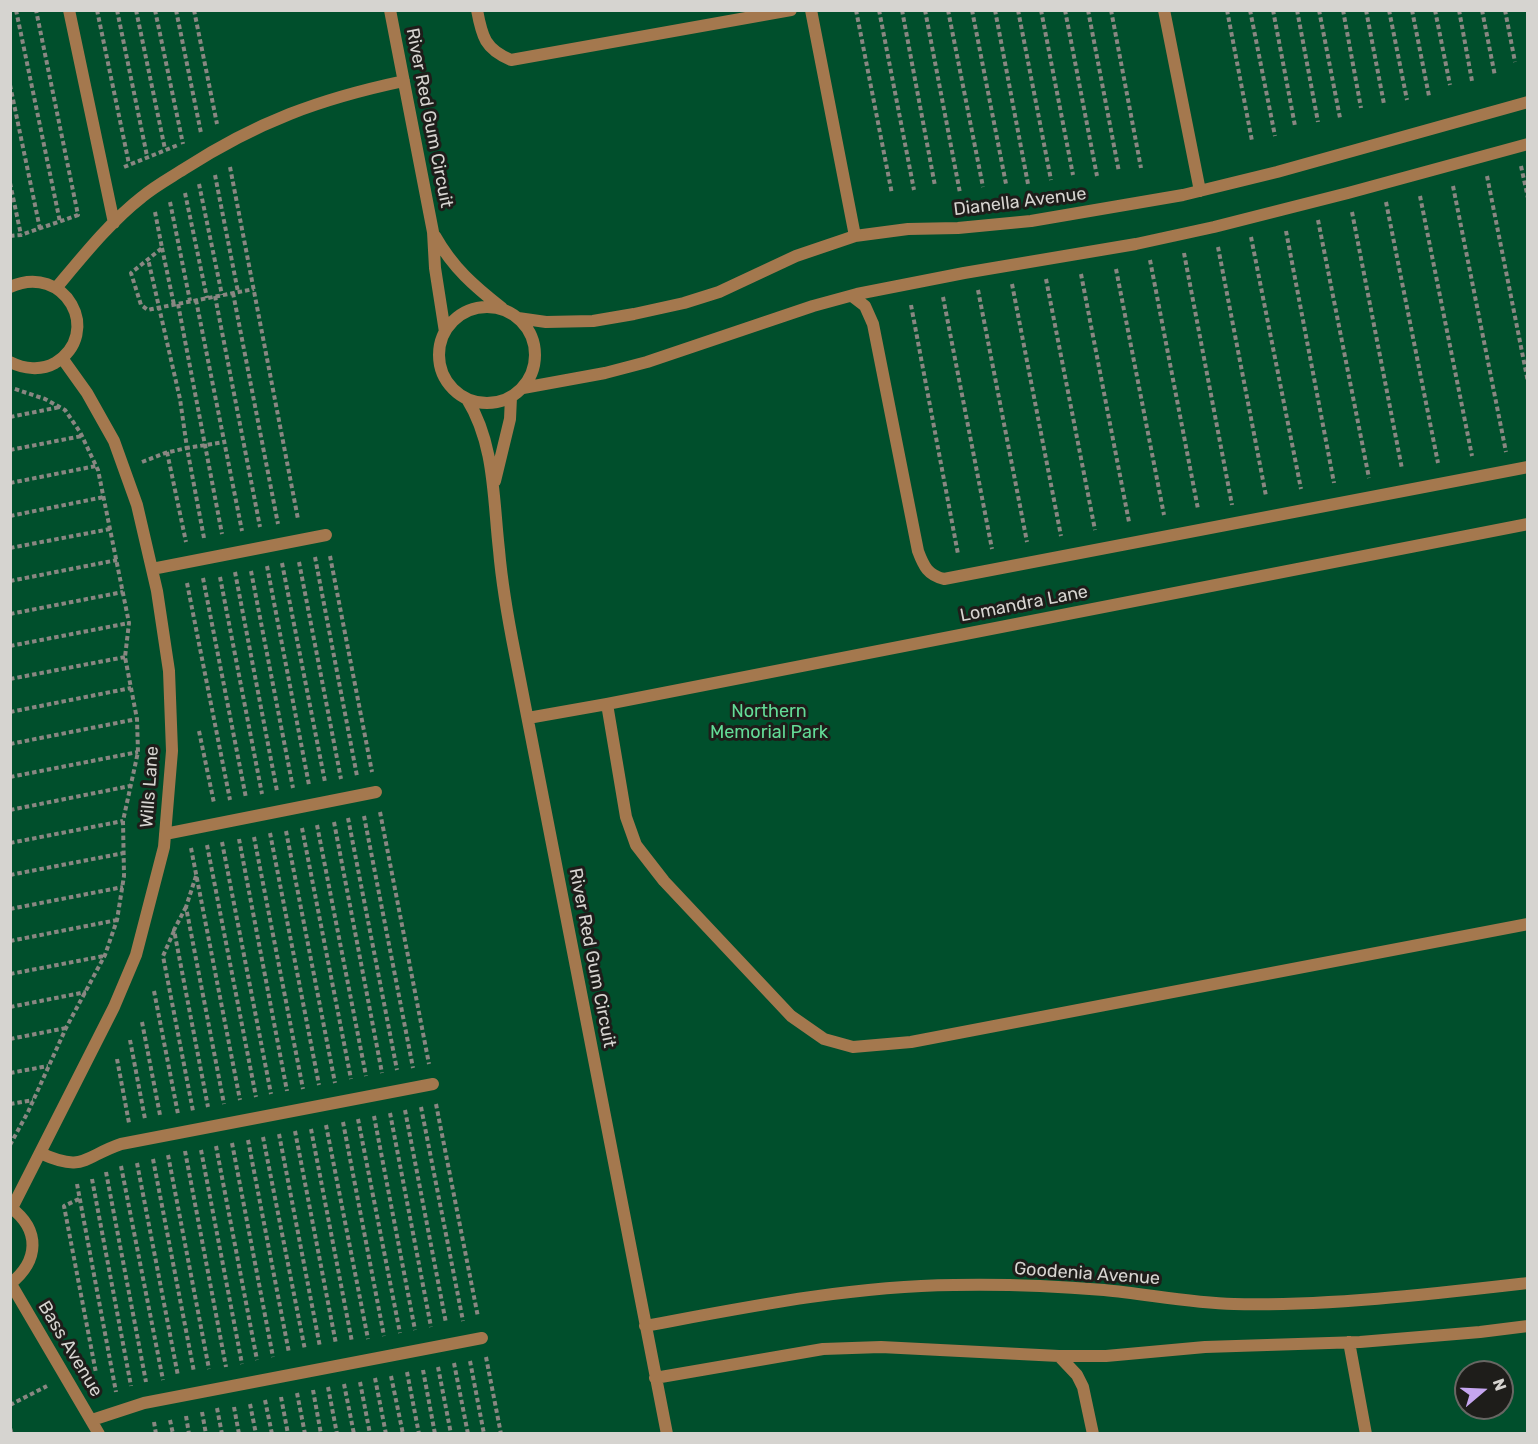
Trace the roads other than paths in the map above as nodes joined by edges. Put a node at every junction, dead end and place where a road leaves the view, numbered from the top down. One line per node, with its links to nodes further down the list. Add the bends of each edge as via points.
1 (69, 10): 11 (lane)
2 (390, 10): 7 (lane, River Red Gum Circuit)
3 (477, 10): 4 (lane, via 486,42 495,54 511,60)
4 (790, 10)
5 (811, 10): 13 (lane)
6 (1164, 10): 10 (lane)
7 (404, 81): 11 (lane, via 312,104 222,139 210,152 141,197); 12 (lane, River Red Gum Circuit)
8 (1527, 102): 10 (lane, Dianella Avenue)
9 (1522, 145): 16 (lane, via 1214,227)
10 (1200, 190): 13 (lane, Dianella Avenue, via 1031,221)
11 (114, 224): 15 (lane)
12 (433, 232): 17 (lane, via 447,258); 19 (lane)
13 (855, 236): 18 (lane, Dianella Avenue, via 684,303 593,321)
14 (10, 287): 15 (lane, via 34,280)
15 (57, 287): 20 (lane, via 74,308 77,322 76,336)
16 (852, 296): 22 (lane, via 647,362); 25 (lane, via 865,306 873,324 918,551 933,576 944,579)
17 (503, 309): 18 (lane); 19 (lane, via 470,310 456,318)
18 (518, 318): 22 (lane, via 529,330 535,346 531,375)
19 (446, 332): 24 (lane, via 440,347 440,364 446,379)
20 (62, 358): 21 (lane, via 35,368); 29 (lane, Wills Lane, via 114,441 137,505)
21 (10, 362)
22 (522, 388): 23 (lane)
23 (511, 397): 24 (lane, via 497,403); 26 (lane, via 510,419)
24 (467, 399): 26 (lane, River Red Gum Circuit, via 486,442)
25 (1527, 467)
26 (493, 488): 31 (lane, River Red Gum Circuit, via 503,590)
27 (1527, 524): 30 (lane, Lomandra Lane)
28 (326, 535): 29 (lane)
29 (152, 569): 33 (lane, Wills Lane, via 169,671 172,751)
30 (607, 704): 31 (lane, Lomandra Lane); 34 (lane, via 626,817 636,845 664,881 791,1016 824,1039 853,1047 911,1042)
31 (528, 717): 40 (lane, River Red Gum Circuit)
32 (376, 792): 33 (lane)
33 (165, 834): 36 (lane, Wills Lane, via 136,955)
34 (1527, 924)
35 (433, 1084): 36 (lane, via 117,1145 73,1163)
36 (40, 1153): 37 (lane, Wills Lane)
37 (11, 1208): 39 (lane, via 31,1231 33,1246 30,1261)
38 (1527, 1283): 40 (lane, Goodenia Avenue, via 1385,1297 1235,1304 1103,1290 931,1286 767,1303)
39 (11, 1284): 46 (lane, Bass Avenue)
40 (645, 1326): 45 (lane, River Red Gum Circuit)
41 (1527, 1326): 43 (lane)
42 (482, 1338): 46 (lane, via 150,1402)
43 (1349, 1342): 44 (lane); 50 (lane)
44 (1059, 1356): 45 (lane, via 823,1348); 49 (lane, via 1083,1387)
45 (655, 1378): 48 (lane, River Red Gum Circuit)
46 (92, 1420): 47 (lane, Bass Avenue)
47 (99, 1434)
48 (667, 1434)
49 (1093, 1434)
50 (1366, 1434)

